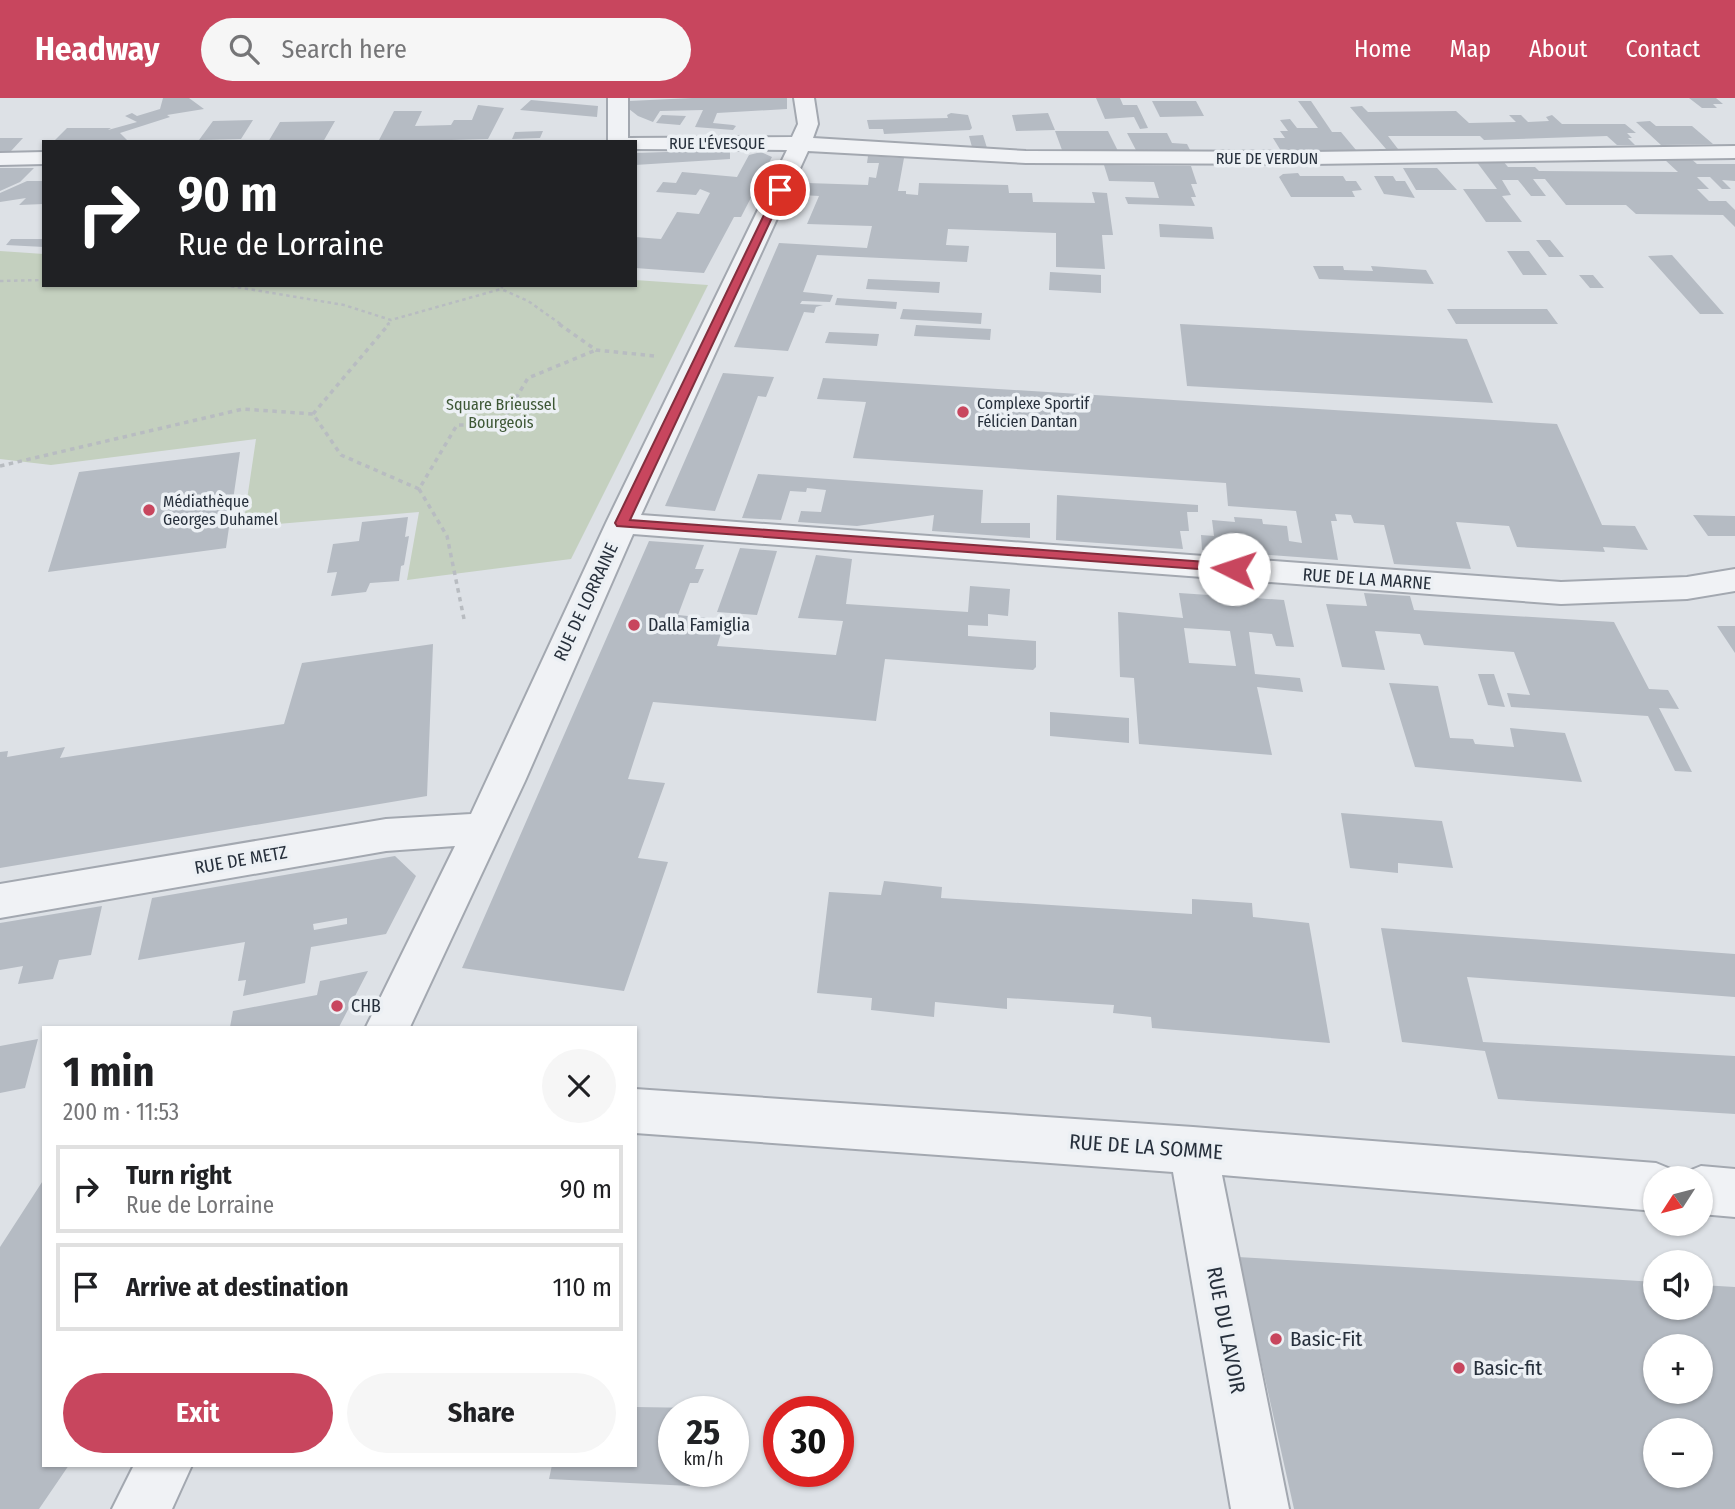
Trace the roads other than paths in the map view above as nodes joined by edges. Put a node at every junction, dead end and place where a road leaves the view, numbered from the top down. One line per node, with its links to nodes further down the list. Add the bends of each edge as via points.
1 (618, 98): 3 (street)
2 (804, 98): 5 (street, RUE DE LORRAINE, via 808,124)
3 (618, 140)
4 (637, 144): 5 (street, RUE L'ÉVESQUE)
5 (799, 144): 6 (street, RUE DE VERDUN, via 1040,157); 9 (street, RUE DE LORRAINE)
6 (1735, 152)
7 (42, 158): 8 (street)
8 (0, 159)
9 (622, 523): 10 (street, RUE DE LA MARNE, via 1561,593 1687,588); 11 (street, RUE DE LORRAINE)
10 (1735, 580)
11 (482, 830): 12 (street, RUE DE METZ, via 386,835); 13 (street, RUE DE LORRAINE)
12 (0, 901)
13 (388, 1026)
14 (637, 1111): 15 (street, RUE DE LA SOMME)
15 (1193, 1150): 16 (street, RUE DE LA SOMME); 21 (street, RUE DU LAVOIR)
16 (1643, 1186)
17 (1713, 1191): 18 (street)
18 (1735, 1193)
19 (163, 1467): 20 (street)
20 (141, 1509)
21 (1260, 1509)

